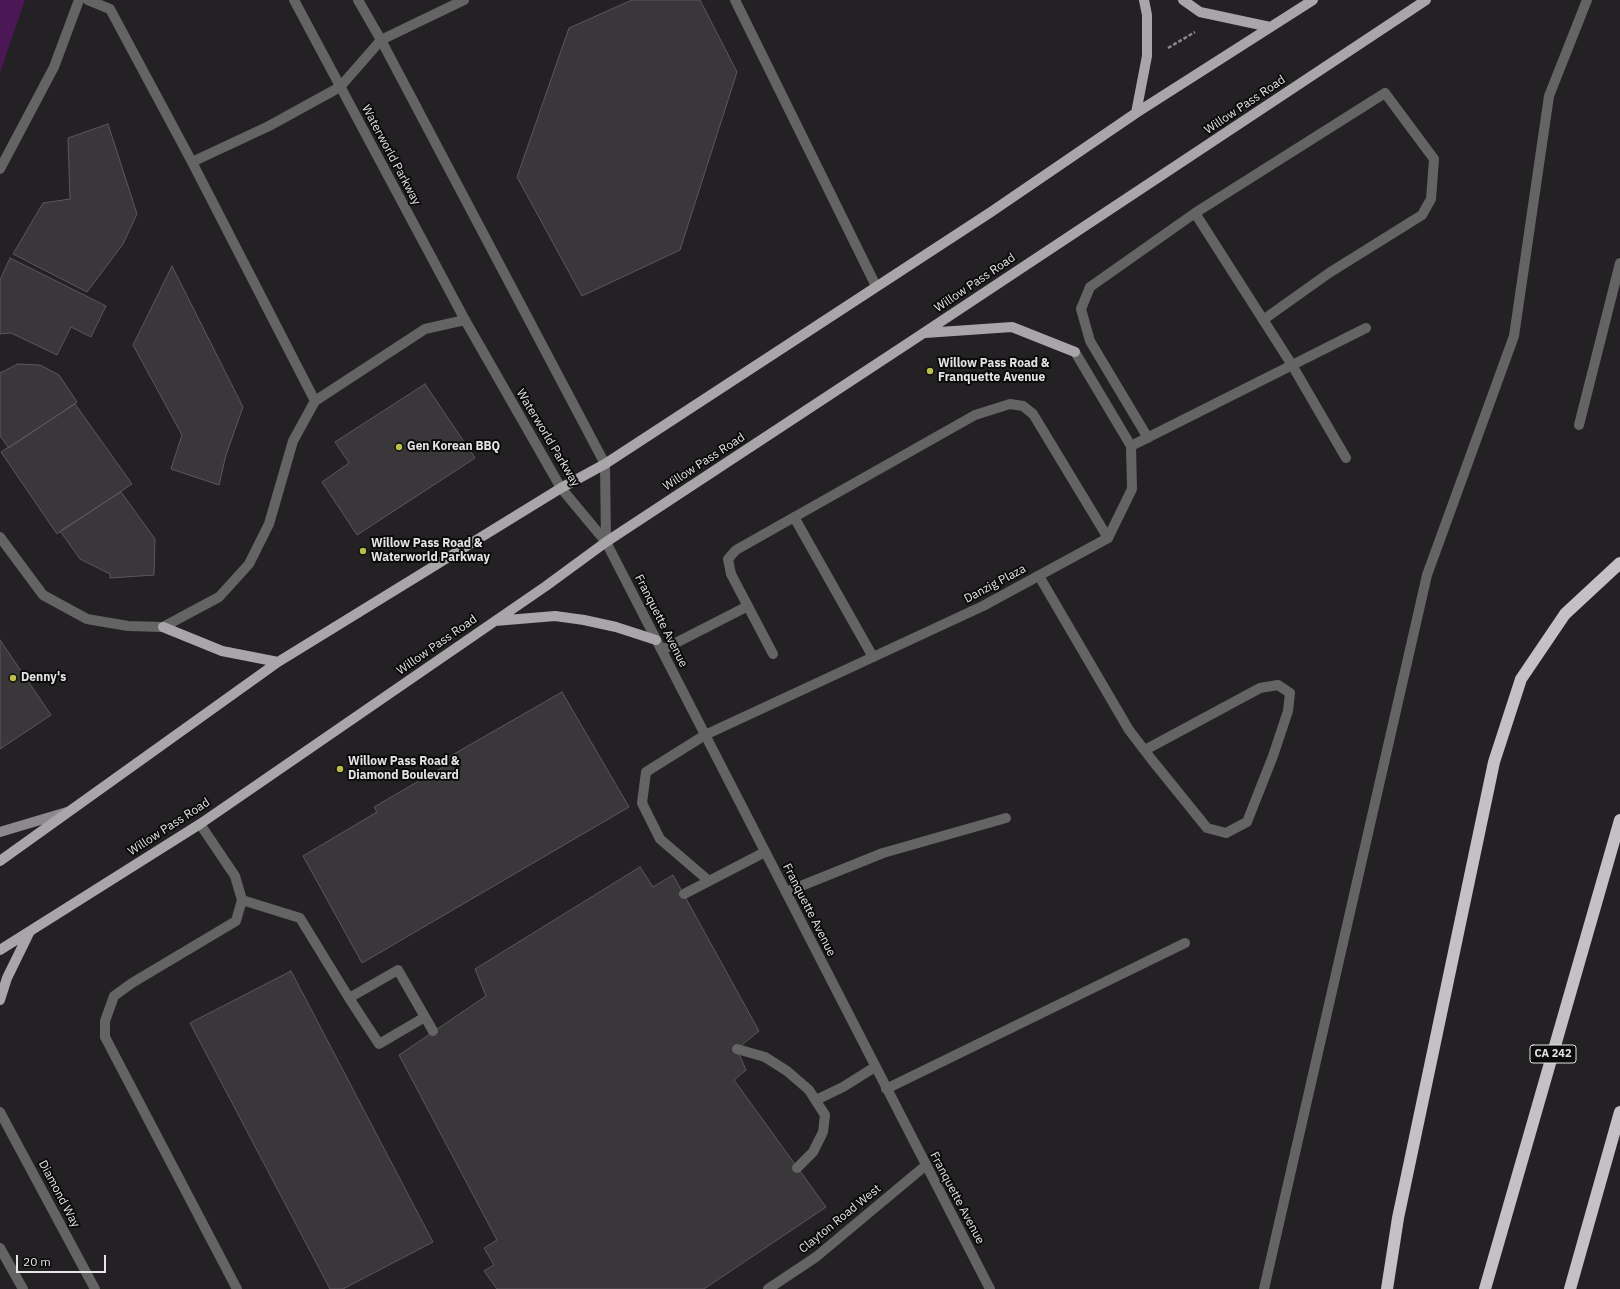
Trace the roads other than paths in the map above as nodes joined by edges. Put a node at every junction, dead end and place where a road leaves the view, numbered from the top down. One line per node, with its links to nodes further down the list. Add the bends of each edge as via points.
1 (79, 0): 17 (street, via 54,67)
2 (88, 0): 16 (street, via 110,9)
3 (294, 0): 14 (street, Waterworld Parkway)
4 (358, 0): 13 (street)
5 (464, 0): 13 (street)
6 (735, 0): 20 (street)
7 (1144, 0): 15 (main road, via 1147,56)
8 (1183, 0): 12 (main road, via 1200,12)
9 (1313, 0): 12 (main road)
10 (1426, 0): 24 (main road, Willow Pass Road)
11 (1587, 0): 82 (street, via 1549,96 1514,336 1428,575)
12 (1270, 27): 15 (main road)
13 (381, 40): 14 (street); 32 (street)
14 (340, 87): 16 (street, via 269,126); 21 (street, Waterworld Parkway)
15 (1136, 113): 20 (main road, via 991,212)
16 (192, 162): 27 (street)
17 (0, 169)
18 (1195, 213): 22 (street); 22 (street, via 1385,93 1434,159 1431,199 1422,215 1329,273); 29 (street, via 1090,287 1081,309 1090,342)
19 (1620, 263): 28 (street)
20 (876, 286): 32 (main road)
21 (466, 320): 27 (street, via 424,329); 33 (street, Waterworld Parkway)
22 (1263, 320): 26 (street)
23 (1366, 328): 26 (street)
24 (924, 333): 25 (main road, via 1012,327); 37 (main road, Willow Pass Road)
25 (1075, 352): 30 (street)
26 (1292, 365): 29 (street); 31 (street)
27 (315, 401): 42 (street, via 293,441 269,524 249,564 219,597)
28 (1579, 425)
29 (1148, 438): 30 (street)
30 (1131, 446): 36 (street, via 1132,489)
31 (1346, 458)
32 (605, 464): 33 (main road); 37 (street)
33 (561, 488): 37 (street, Waterworld Parkway); 47 (main road)
34 (794, 517): 36 (street, via 975,415 1010,404 1023,406 1033,414); 40 (street, via 736,550 728,559 731,574); 46 (street)
35 (0, 537): 42 (street, via 43,595 87,619 128,626)
36 (1108, 538): 39 (street, Danzig Plaza)
37 (606, 542): 41 (main road, Willow Pass Road); 43 (street, Franquette Avenue)
38 (1620, 563): 83 (highway, via 1565,614 1521,679 1509,716 1492,769 1398,1218)
39 (1039, 576): 46 (street, Danzig Plaza, via 983,606); 49 (street, via 1129,730)
40 (748, 606): 44 (street); 45 (street)
41 (495, 621): 43 (main road, via 555,616 616,627); 53 (main road, Willow Pass Road)
42 (163, 627): 47 (main road, via 222,651)
43 (656, 640): 44 (street, Franquette Avenue)
44 (662, 650): 48 (street, Franquette Avenue)
45 (773, 654)
46 (873, 657): 48 (street, Danzig Plaza)
47 (278, 662): 50 (main road)
48 (705, 735): 55 (street, Franquette Avenue); 57 (street, Danzig Plaza, via 646,772 642,803 660,839)
49 (1145, 750): 49 (street, via 1207,828 1226,832 1247,822 1273,756 1288,711 1290,693 1278,685 1260,688)
50 (67, 812): 54 (main road); 56 (main road)
51 (1006, 818): 58 (street, via 883,853)
52 (1620, 820): 84 (highway, CA 242)
53 (200, 824): 60 (street, via 235,876); 61 (main road, Willow Pass Road)
54 (0, 832)
55 (765, 852): 57 (street); 58 (street, Franquette Avenue)
56 (0, 861)
57 (709, 881): 59 (street)
58 (786, 892): 69 (street, Franquette Avenue)
59 (684, 894)
60 (242, 900): 64 (street, via 300,918); 79 (street, via 236,922 114,996 105,1021 105,1037)
61 (31, 930): 63 (main road, Willow Pass Road); 65 (main road, via 7,978)
62 (1185, 943): 70 (street)
63 (0, 950)
64 (349, 998): 66 (street, via 379,1044); 66 (street, via 398,970)
65 (0, 1000)
66 (425, 1018): 67 (street)
67 (433, 1031)
68 (737, 1049): 71 (street, via 765,1057 787,1070 810,1090)
69 (875, 1067): 70 (street, Franquette Avenue); 71 (street)
70 (886, 1089): 74 (street, Franquette Avenue)
71 (816, 1100): 75 (street, via 825,1116 823,1132 813,1152)
72 (0, 1112): 78 (street, Diamond Way)
73 (1620, 1112): 85 (highway)
74 (925, 1166): 80 (street, Clayton Road West, via 816,1257); 81 (street, Franquette Avenue)
75 (797, 1168)
76 (0, 1248): 77 (street)
77 (23, 1289)
78 (95, 1289)
79 (237, 1289)
80 (768, 1289)
81 (990, 1289)
82 (1264, 1289)
83 (1387, 1289)
84 (1485, 1289)
85 (1570, 1289)

